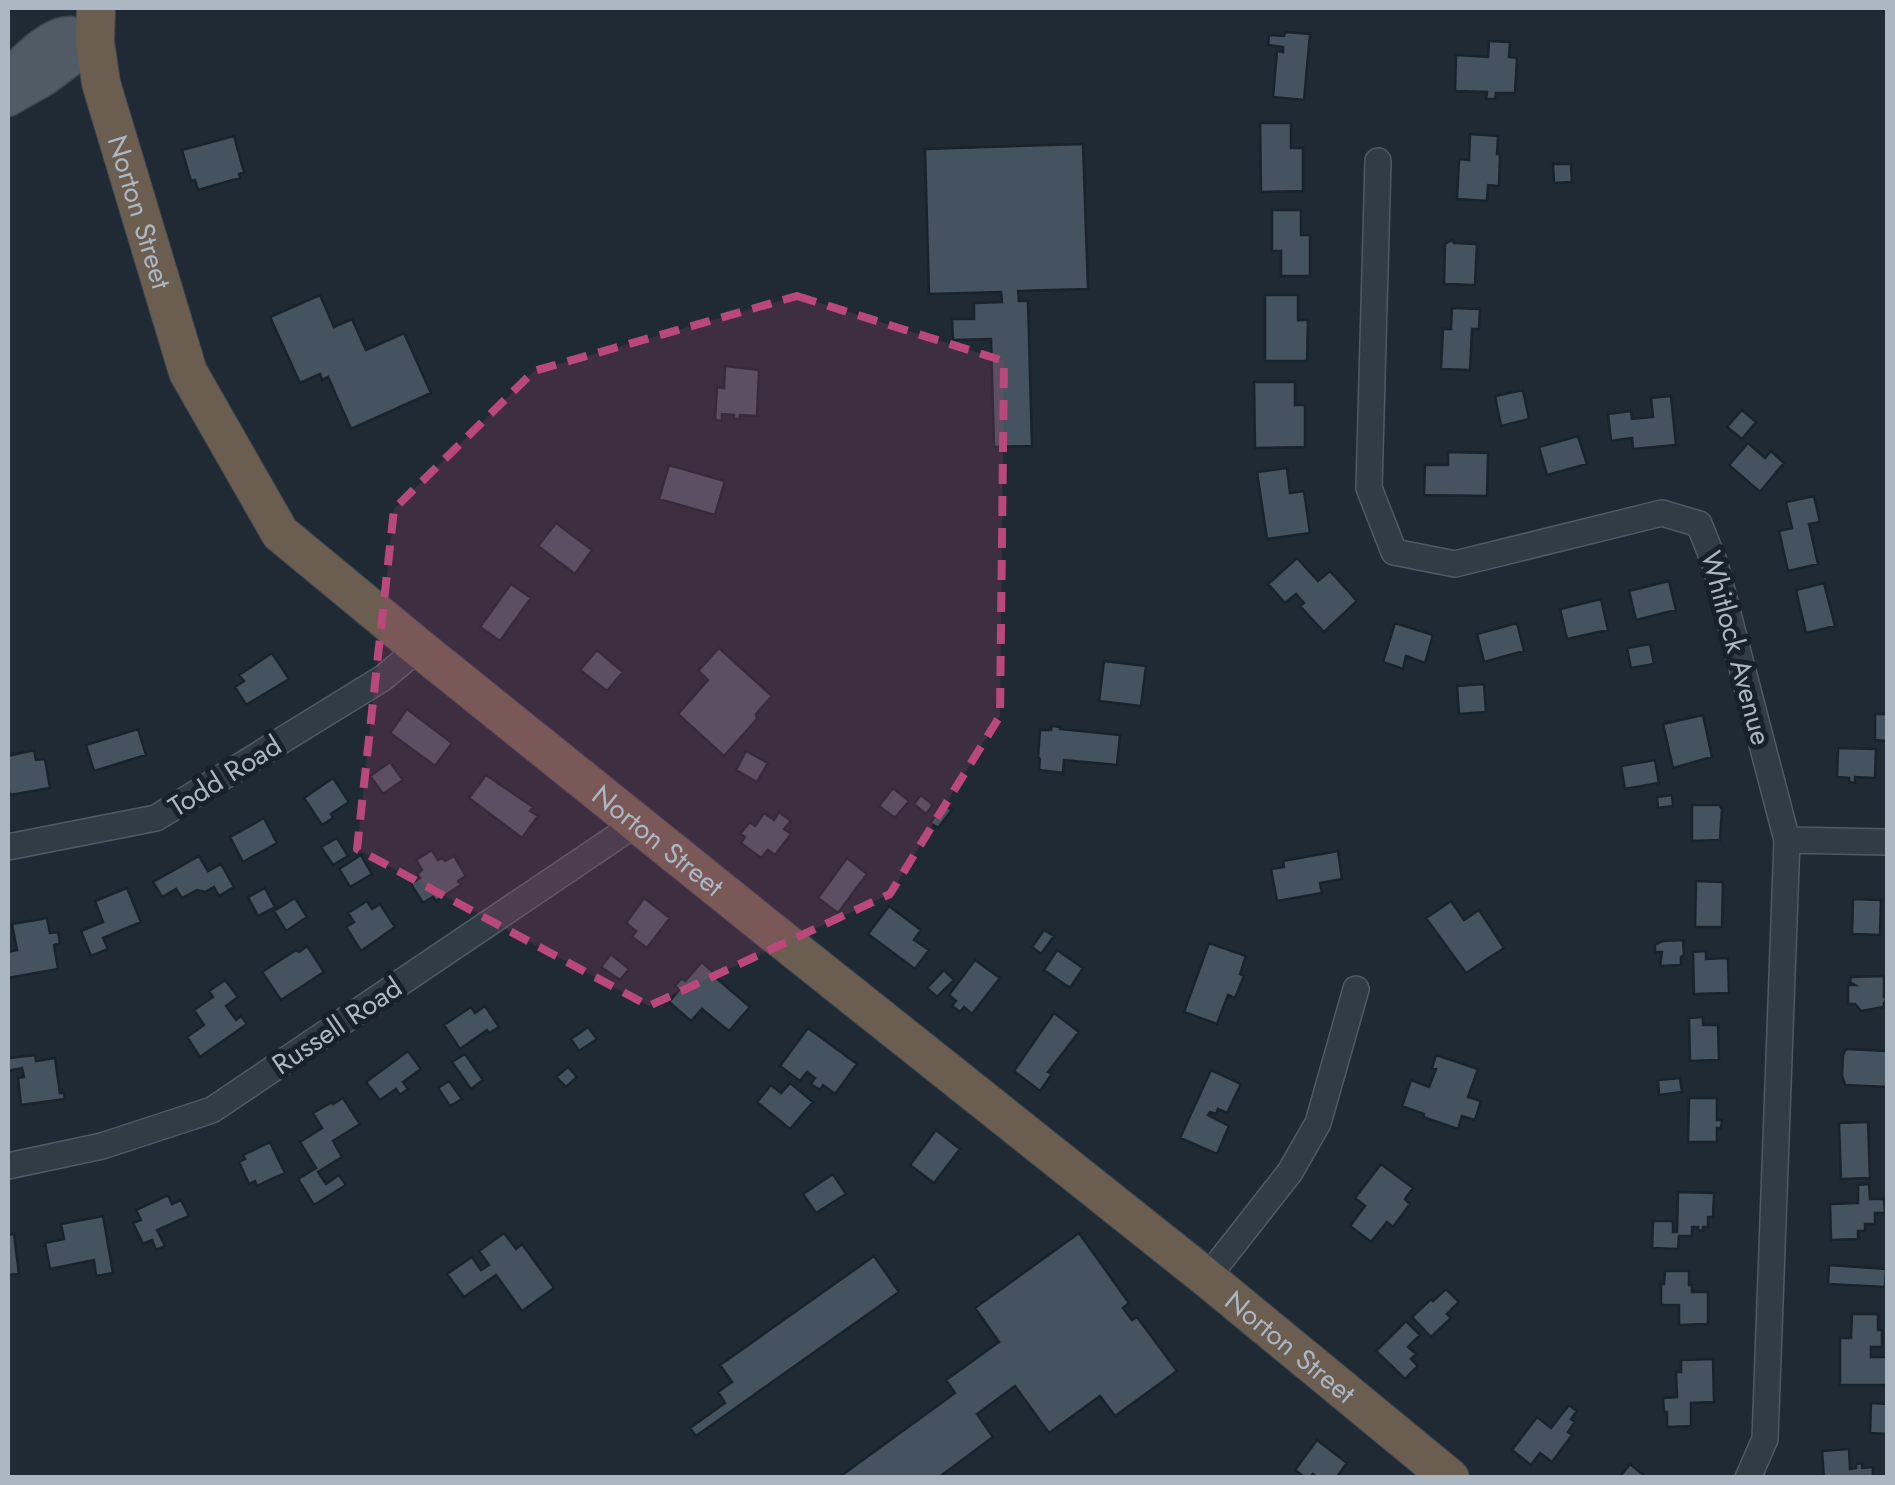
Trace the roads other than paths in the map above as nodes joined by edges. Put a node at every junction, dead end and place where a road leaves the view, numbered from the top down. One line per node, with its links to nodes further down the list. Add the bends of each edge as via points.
1 (95, 25): 2 (main road, via 55,36); 3 (main road, via 45,79); 5 (highway, Norton Street, via 101,83 188,372 280,533)
2 (8, 76)
3 (8, 100)
4 (1378, 162): 7 (street, Whitlock Avenue, via 1368,488 1394,552 1455,564 1662,513 1699,524)
5 (419, 648): 6 (highway, Norton Street); 9 (street, Todd Road, via 383,678 156,818)
6 (637, 823): 11 (street, Russell Road, via 212,1110 102,1146); 12 (highway, Norton Street)
7 (1787, 840): 8 (street); 14 (street, Whitlock Avenue, via 1764,1439)
8 (1888, 842)
9 (8, 847)
10 (1356, 989): 12 (street, via 1318,1123 1290,1172)
11 (8, 1166)
12 (1207, 1278): 13 (highway, Norton Street)
13 (1450, 1478)
14 (1748, 1478)

